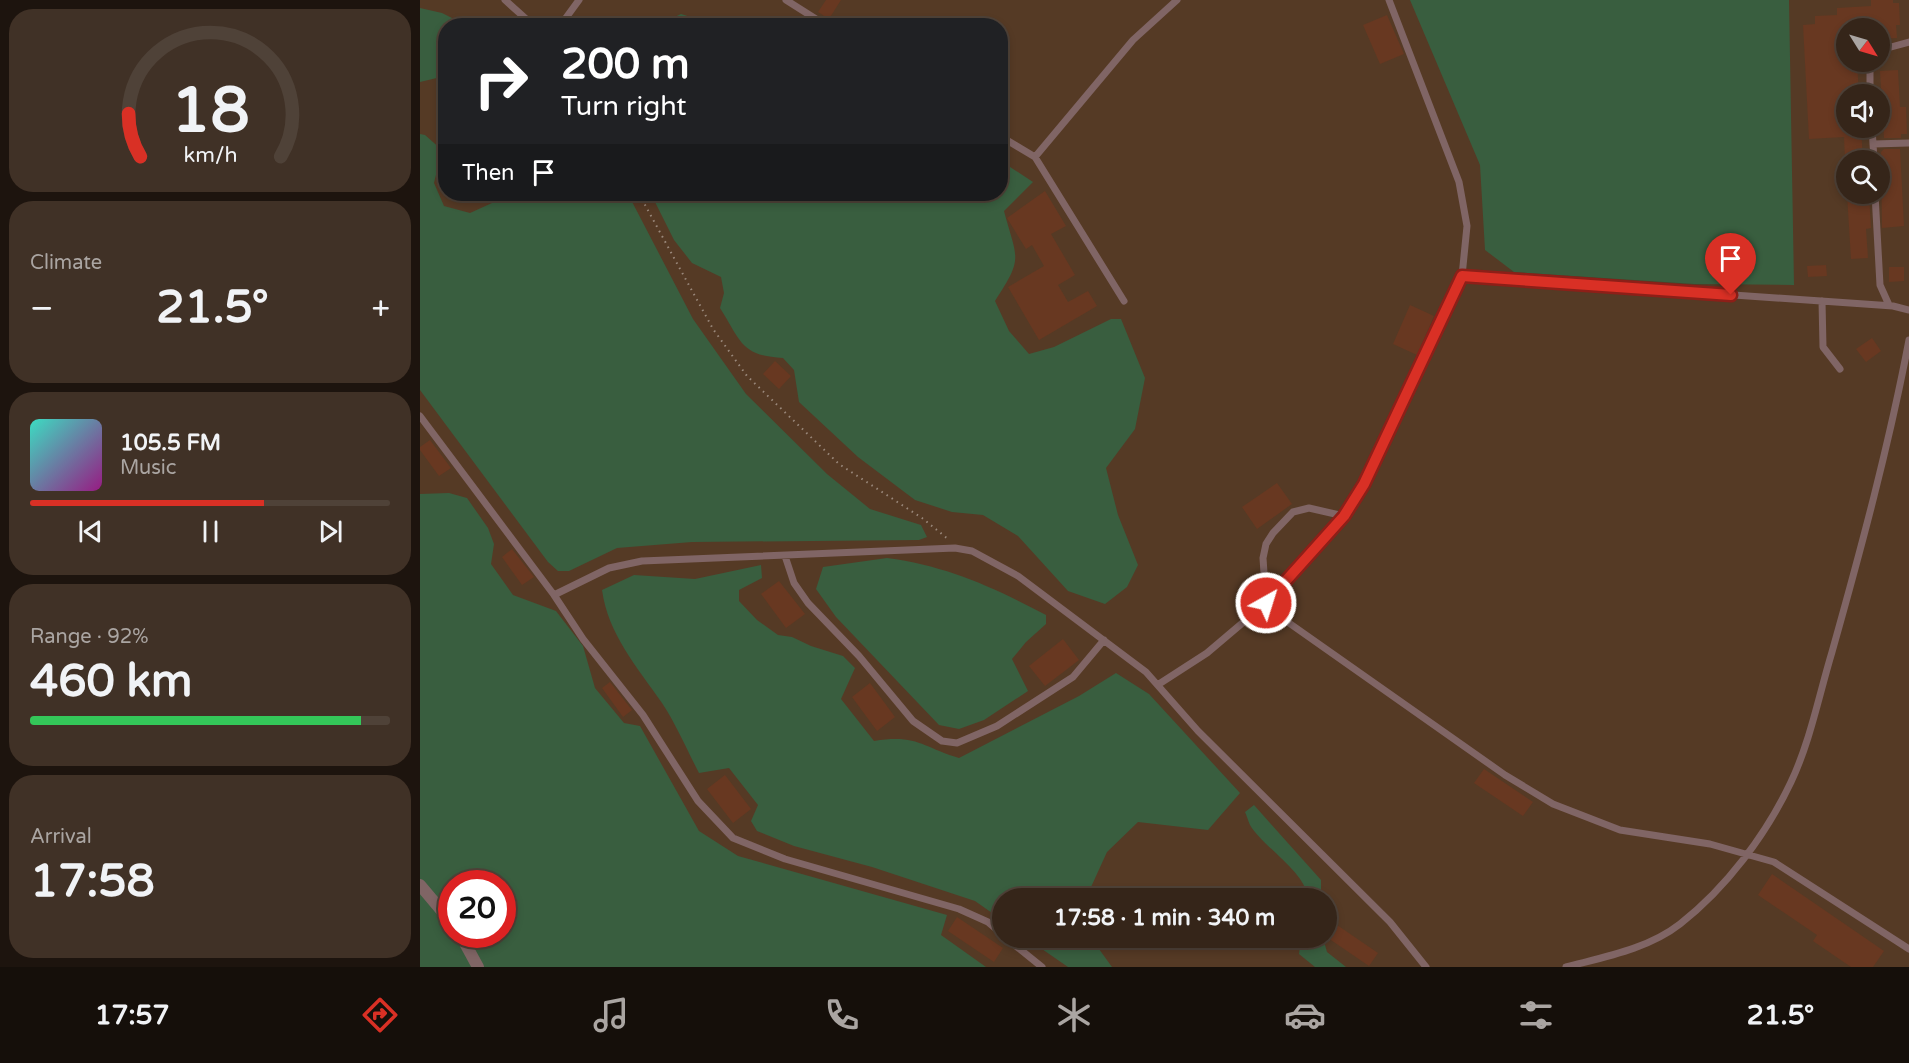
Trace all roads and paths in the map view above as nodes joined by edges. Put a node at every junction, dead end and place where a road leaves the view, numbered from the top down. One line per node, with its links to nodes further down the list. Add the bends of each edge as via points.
1 (505, 0): 6 (lane)
2 (579, 0): 7 (lane)
3 (786, 0): 8 (lane)
4 (1177, 0): 16 (lane, via 1133,40)
5 (1389, 0): 19 (lane, via 1459,182 1467,226)
6 (525, 18)
7 (566, 18)
8 (814, 18)
9 (1909, 42): 10 (lane)
10 (1890, 47)
11 (1873, 138): 14 (lane)
12 (1008, 141): 16 (lane)
13 (1909, 143): 14 (lane)
14 (1873, 144): 15 (lane)
15 (1873, 150)
16 (1035, 157): 20 (lane)
17 (643, 201): 28 (path, via 713,329 747,376 839,464 922,519)
18 (1875, 204): 22 (lane, via 1879,276)
19 (1462, 276): 21 (lane); 27 (lane, via 1377,461)
20 (1124, 301)
21 (1822, 301): 22 (lane); 25 (lane, via 1823,347)
22 (1888, 305): 23 (lane)
23 (1909, 310)
24 (1909, 340): 34 (lane, via 1857,559 1809,729 1792,780)
25 (1840, 369)
26 (420, 416): 30 (lane)
27 (1344, 516): 31 (lane); 31 (lane, via 1309,508 1293,512 1273,533 1263,558)
28 (955, 548): 29 (lane); 32 (lane, via 972,551 1018,576)
29 (784, 556): 30 (lane, via 623,563); 32 (lane, via 794,583 808,603 859,656 913,722 942,741 957,743 997,726 1073,677)
30 (554, 594): 37 (lane, via 582,639 643,715 698,801 733,838 785,859 960,909)
31 (1266, 603): 33 (lane, via 1207,653); 34 (lane, via 1505,775 1553,804 1620,830 1710,844)
32 (1104, 640): 33 (lane)
33 (1159, 684): 43 (lane, via 1198,731 1390,922)
34 (1746, 854): 40 (lane, via 1774,862); 44 (lane, via 1697,909 1658,938)
35 (420, 885): 36 (street)
36 (438, 906)
37 (992, 925)
38 (468, 948): 41 (street)
39 (1018, 948): 42 (lane)
40 (1909, 948)
41 (478, 967)
42 (1042, 967)
43 (1426, 967)
44 (1566, 967)

